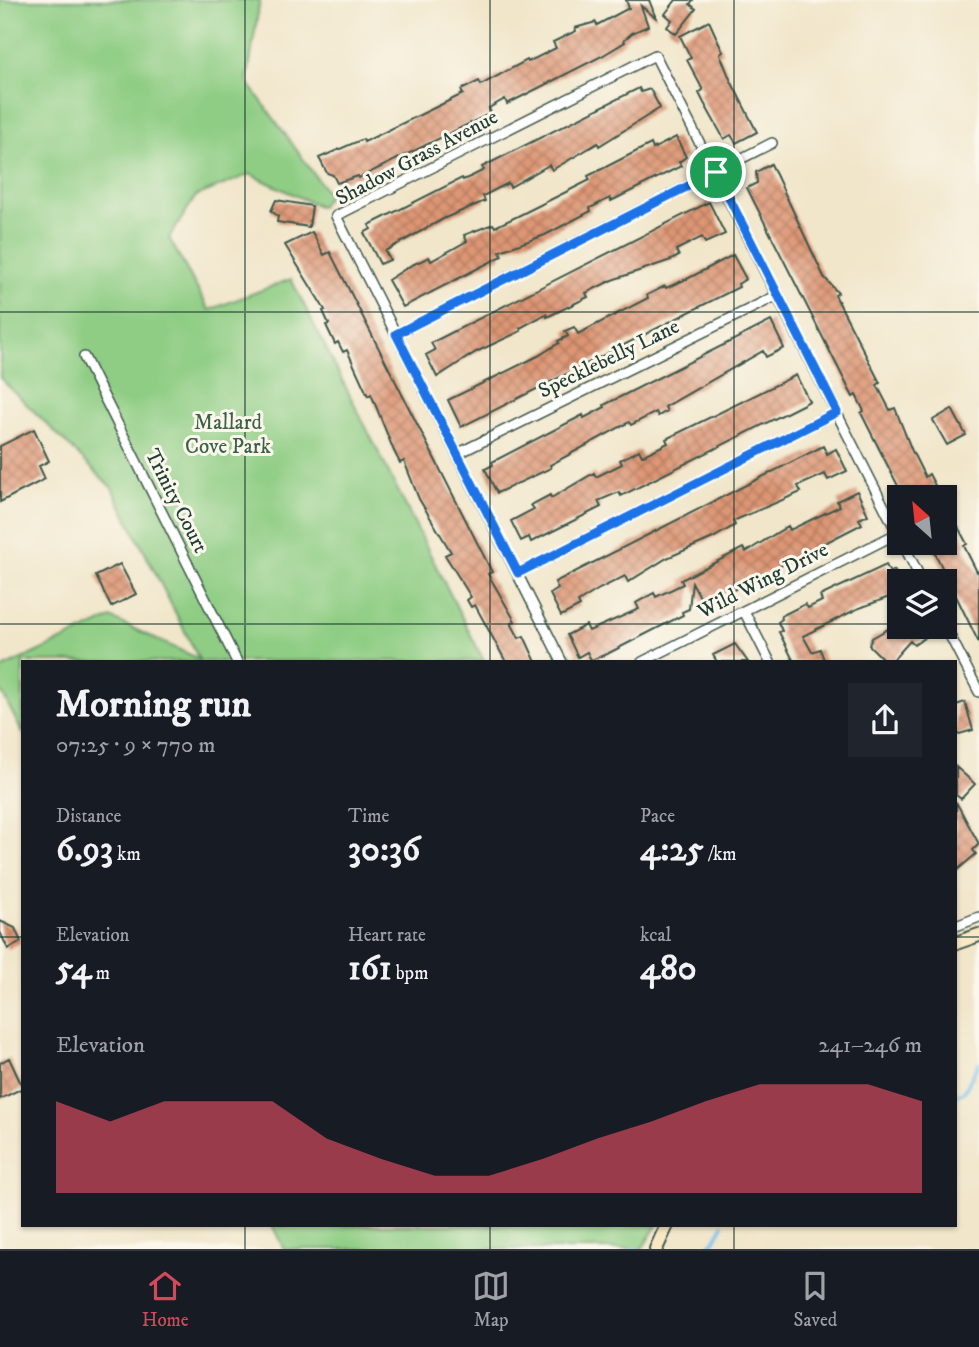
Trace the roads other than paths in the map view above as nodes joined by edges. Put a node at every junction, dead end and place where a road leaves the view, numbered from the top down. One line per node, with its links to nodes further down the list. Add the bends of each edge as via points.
1 (772, 143): 2 (street)
2 (716, 172): 3 (street); 4 (street); 4 (street, Shadow Grass Avenue, via 655,55 336,216)
3 (778, 295): 6 (street); 7 (street, Specklebelly Lane)
4 (396, 334): 7 (street, Shadow Grass Avenue)
5 (84, 357): 13 (street, Trinity Court)
6 (837, 412): 8 (street); 10 (street)
7 (457, 454): 10 (street, Shadow Grass Avenue)
8 (887, 510)
9 (887, 540): 11 (street, Wild Wing Drive)
10 (518, 573): 14 (street, Shadow Grass Avenue)
11 (744, 611): 15 (street, Wild Wing Drive); 16 (street)
12 (950, 639): 17 (street)
13 (236, 660)
14 (561, 660)
15 (646, 660)
16 (770, 660)
17 (959, 662): 18 (street)
18 (979, 692)
19 (979, 917): 20 (street)
20 (957, 926)
21 (979, 934): 22 (main road)
22 (957, 943)
23 (666, 1227): 24 (main road)
24 (658, 1245)

